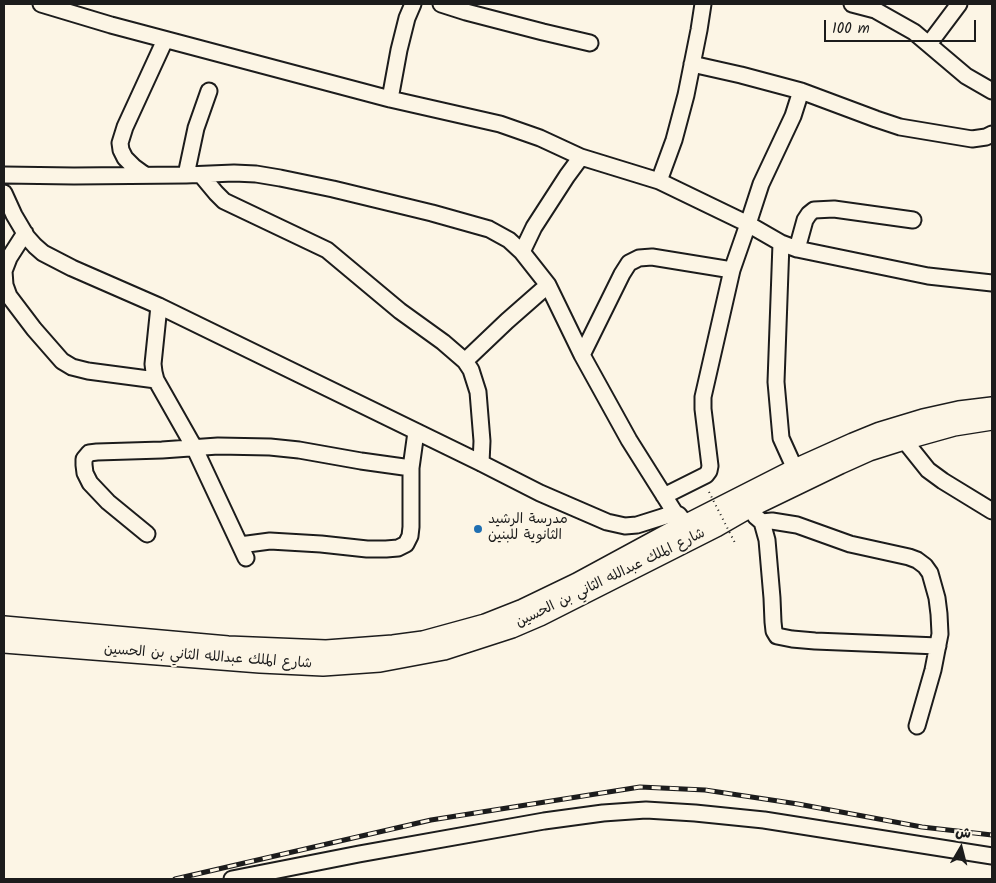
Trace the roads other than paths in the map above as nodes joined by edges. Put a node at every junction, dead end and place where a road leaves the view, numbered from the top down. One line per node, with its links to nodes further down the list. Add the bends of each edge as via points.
1 (40, 4): 8 (street)
2 (413, 4): 15 (street, via 398,50)
3 (441, 4): 9 (street)
4 (703, 4): 11 (street)
5 (852, 4): 7 (street)
6 (959, 4): 10 (street)
7 (877, 7): 10 (street)
8 (165, 40): 15 (street); 19 (street, via 120,143 125,158)
9 (590, 43)
10 (929, 44): 14 (street, via 966,76)
11 (692, 64): 13 (street); 21 (street, via 674,140)
12 (209, 91): 20 (street, via 196,128)
13 (801, 91): 16 (street, via 900,127 972,139); 24 (street, via 793,116 761,184)
14 (992, 91)
15 (390, 99): 17 (street, via 500,124)
16 (992, 134)
17 (581, 157): 21 (street); 28 (street, via 534,227)
18 (4, 175): 19 (street)
19 (145, 175): 20 (street)
20 (193, 175): 28 (street, via 256,174 432,213 489,229 510,240); 34 (street, via 224,201 327,250)
21 (659, 181): 24 (street)
22 (4, 193): 25 (street)
23 (912, 220): 27 (street, via 834,209 814,210 805,220)
24 (748, 224): 26 (street); 29 (street)
25 (25, 233): 32 (street, via 43,253); 35 (street, via 4,271 5,285 34,330 62,362 88,371)
26 (781, 243): 27 (street); 43 (street, via 776,382 781,438)
27 (797, 249): 30 (street, via 928,276)
28 (522, 252): 31 (street)
29 (732, 270): 33 (street, via 652,257 629,263); 44 (street, via 703,397 709,471)
30 (992, 283)
31 (548, 285): 33 (street); 34 (street)
32 (159, 306): 35 (street, via 153,364); 38 (street)
33 (582, 355): 44 (street)
34 (465, 361): 41 (street, via 478,392)
35 (156, 380): 40 (street)
36 (992, 407): 43 (main road, شارع الملك عبدالله الثاني بن الحسين, via 950,413 888,429)
37 (992, 420): 39 (main road, شارع الملك عبدالله الثاني بن الحسين, via 954,426)
38 (416, 432): 41 (street); 42 (street)
39 (904, 440): 45 (main road, شارع الملك عبدالله الثاني بن الحسين, via 840,464); 46 (street, via 928,470)
40 (194, 447): 42 (street, via 270,447); 42 (street, via 243,552 254,542 270,540 367,549 398,548 406,544 410,536); 49 (street, via 97,452 84,459 85,473 90,482 108,502)
41 (481, 463): 47 (street, via 540,494 607,522 637,526)
42 (411, 468)
43 (795, 469): 47 (main road, شارع الملك عبدالله الثاني بن الحسين)
44 (664, 496): 47 (street)
45 (749, 508): 48 (street); 53 (main road, شارع الملك عبدالله الثاني بن الحسين, via 540,616 458,646 401,659 323,666)
46 (992, 511)
47 (681, 519): 53 (main road, شارع الملك عبدالله الثاني بن الحسين, via 577,583 485,624 423,641 393,645)
48 (762, 522): 52 (street, via 797,525 850,544 918,560 934,583 939,614); 52 (street, via 767,540 773,622 777,636 815,641)
49 (147, 534)
50 (4, 626): 53 (main road, شارع الملك عبدالله الثاني بن الحسين)
51 (4, 643): 53 (main road, شارع الملك عبدالله الثاني بن الحسين)
52 (938, 646): 54 (street)
53 (227, 653)
54 (917, 726)
55 (992, 856): 56 (street, via 764,820 675,811 632,811 544,821)
56 (232, 879)

